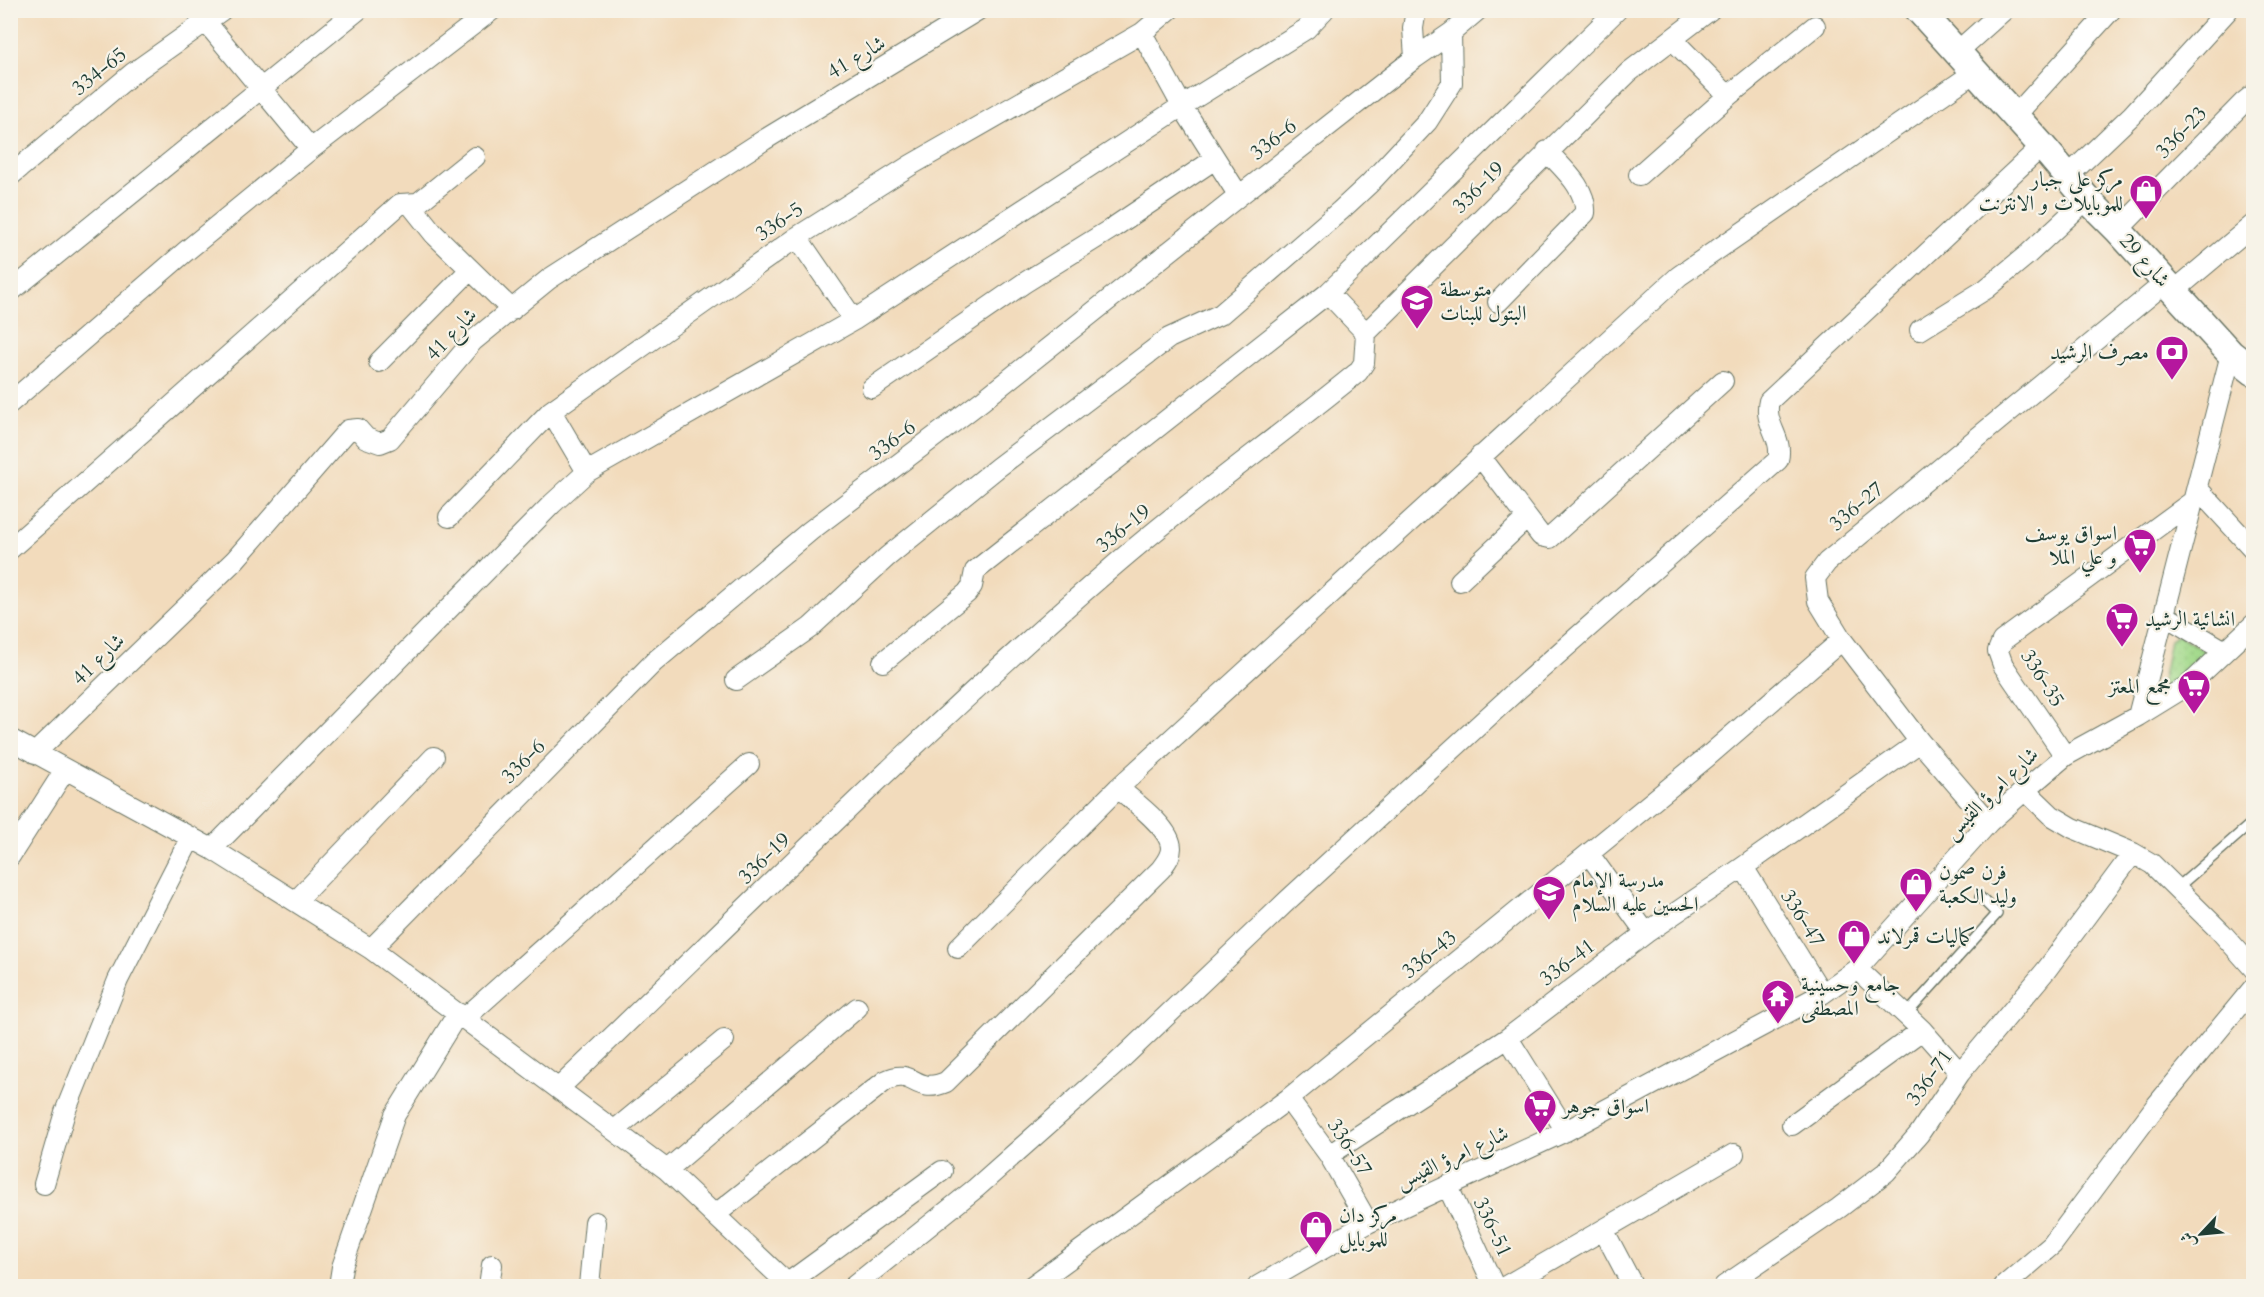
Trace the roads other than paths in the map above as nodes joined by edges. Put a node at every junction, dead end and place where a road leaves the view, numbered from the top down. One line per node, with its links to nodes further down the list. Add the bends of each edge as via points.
1 (222, 10): 15 (street, 334-65)
2 (358, 10): 22 (street)
3 (492, 10): 28 (street)
4 (978, 10): 46 (street, شارع 41, via 549,279)
5 (1169, 10): 17 (street, 336-5)
6 (1324, 10): 25 (street, via 1306,29)
7 (1416, 10): 20 (street)
8 (1478, 10): 18 (street, 336-6)
9 (1617, 10): 44 (street)
10 (1710, 10): 19 (street, 336-19)
11 (1919, 10): 21 (street, شارع 29)
12 (2004, 10): 21 (street)
13 (2111, 10): 26 (street)
14 (2228, 10): 34 (street, via 2132,115)
15 (201, 17): 22 (street); 33 (street, 334-65)
16 (1815, 26): 24 (street)
17 (1142, 33): 25 (street); 40 (street, 336-5, via 911,165)
18 (1451, 33): 20 (street, 336-6); 70 (street, via 1452,83 1427,122 1340,211 1221,314 1168,338 886,557 810,628)
19 (1672, 39): 24 (street); 29 (street, 336-19, via 1629,72)
20 (1415, 58): 35 (street, 336-6)
21 (1966, 62): 26 (street, شارع 29); 57 (street, via 1679,276)
22 (261, 88): 28 (street); 43 (street)
23 (2253, 94): 39 (street, 336-23)
24 (1728, 96): 32 (street)
25 (1182, 106): 31 (street); 47 (street)
26 (2015, 116): 27 (street, شارع 29)
27 (2042, 146): 34 (street, شارع 29); 127 (street, via 1769,401 1766,412 1780,446 1778,460 1515,692 1108,1071)
28 (311, 149): 55 (street)
29 (1547, 152): 45 (street, via 1580,190 1586,201 1585,213); 49 (street, 336-19)
30 (476, 157): 37 (street, via 418,202)
31 (1215, 159): 35 (street); 54 (street)
32 (1639, 175)
33 (10, 176)
34 (2068, 176): 36 (street, شارع 29)
35 (1239, 196): 94 (street, 336-6, via 983,400 810,531 654,663)
36 (2087, 199): 39 (street, شارع 29); 48 (street, via 1986,289)
37 (410, 204): 41 (street); 62 (street, via 400,204)
38 (2253, 224): 42 (street, 336-27)
39 (2118, 230): 42 (street, شارع 29)
40 (797, 237): 47 (street); 56 (street, 336-5)
41 (470, 270): 46 (street); 51 (street)
42 (2170, 286): 50 (street, شارع 29); 67 (street, 336-27, via 1827,561 1815,578 1818,601)
43 (10, 292)
44 (1328, 293): 49 (street); 69 (street, via 975,571 967,593)
45 (1498, 302)
46 (512, 310): 74 (street, شارع 41, via 473,341 390,439 380,442 366,438 358,429 348,430 235,560)
47 (854, 320): 58 (street)
48 (1920, 330)
49 (1366, 333): 106 (street, 336-19, via 1364,363 1358,372 1109,570 933,729)
50 (2231, 354): 52 (street, شارع 29); 59 (street)
51 (379, 362)
52 (2253, 372)
53 (1723, 381): 61 (street, via 1550,538 1541,536)
54 (872, 388)
55 (10, 403)
56 (551, 411): 58 (street); 60 (street, 336-5)
57 (1480, 456): 61 (street); 79 (street)
58 (587, 472): 84 (street)
59 (2195, 494): 63 (street); 65 (street); 75 (street, 336-35, via 2002,641 1998,651 2003,665)
60 (449, 518)
61 (1527, 519): 64 (street)
62 (10, 549)
63 (2253, 550)
64 (1460, 581)
65 (2164, 615): 68 (street); 71 (street)
66 (2253, 624): 68 (street, شارع امرؤ القيس)
67 (1842, 640): 73 (street, 336-27); 86 (street, 336-43)
68 (2225, 651): 71 (street, شارع امرؤ القيس, via 2190,684)
69 (883, 662)
70 (736, 680)
71 (2138, 716): 75 (street, شارع امرؤ القيس)
72 (10, 739): 74 (street)
73 (1920, 742): 82 (street, 336-27); 88 (street, 336-41)
74 (35, 753): 78 (street)
75 (2065, 756): 80 (street, شارع امرؤ القيس)
76 (434, 757): 91 (street)
77 (749, 764): 100 (street)
78 (65, 770): 83 (street); 87 (street)
79 (1118, 788): 93 (street); 117 (street, via 1164,829 1171,849 1161,869 946,1082 933,1087 918,1085 907,1076 897,1075 885,1081)
80 (2025, 790): 82 (street, شارع امرؤ القيس); 85 (street, via 2051,815 2073,828)
81 (2253, 821): 89 (lane)
82 (1989, 822): 95 (street, شارع امرؤ القيس)
83 (190, 837): 84 (street); 115 (street, via 118,980 65,1112)
84 (212, 849): 91 (street)
85 (2133, 853): 89 (street, via 2152,864); 105 (street, 336-71, via 2047,969)
86 (1589, 854): 92 (street); 107 (street, 336-43)
87 (10, 856)
88 (1743, 867): 92 (street, 336-41); 98 (street, 336-47)
89 (2177, 888): 96 (street)
90 (1980, 897): 101 (lane, via 1997,914)
91 (296, 901): 94 (street)
92 (1646, 933): 103 (street, 336-41)
93 (958, 948)
94 (371, 949): 100 (street)
95 (1857, 969): 98 (street, شارع امرؤ القيس); 101 (street)
96 (2253, 969)
97 (2253, 987): 133 (street, via 2155,1107 2052,1245)
98 (1822, 994): 110 (street, شارع امرؤ القيس)
99 (857, 1008): 113 (street)
100 (461, 1015): 106 (street); 124 (street, via 395,1115 342,1267)
101 (1906, 1015): 102 (street)
102 (1922, 1030): 105 (street); 108 (street)
103 (1508, 1038): 110 (street); 112 (street, 336-41)
104 (724, 1040): 109 (street)
105 (1960, 1073): 132 (street, 336-71, via 1886,1172)
106 (560, 1088): 109 (street)
107 (1288, 1098): 112 (street, 336-57); 123 (street, 336-43)
108 (1792, 1125)
109 (615, 1130): 113 (street)
110 (1566, 1131): 116 (street, شارع امرؤ القيس)
111 (1734, 1154): 120 (street)
112 (1329, 1155): 119 (street, 336-57)
113 (667, 1170): 117 (street)
114 (942, 1171): 122 (street)
115 (44, 1184)
116 (1448, 1187): 119 (street, شارع امرؤ القيس); 129 (street, 336-51)
117 (716, 1214): 122 (street)
118 (595, 1222): 126 (street)
119 (1368, 1222): 128 (street, شارع امرؤ القيس)
120 (1604, 1231): 130 (street); 131 (street)
121 (492, 1265): 125 (street)
122 (789, 1285)
123 (1040, 1285)
124 (339, 1287)
125 (489, 1287)
126 (589, 1287)
127 (854, 1287)
128 (1258, 1287)
129 (1494, 1287)
130 (1506, 1287)
131 (1633, 1287)
132 (1724, 1287)
133 (2004, 1287)

